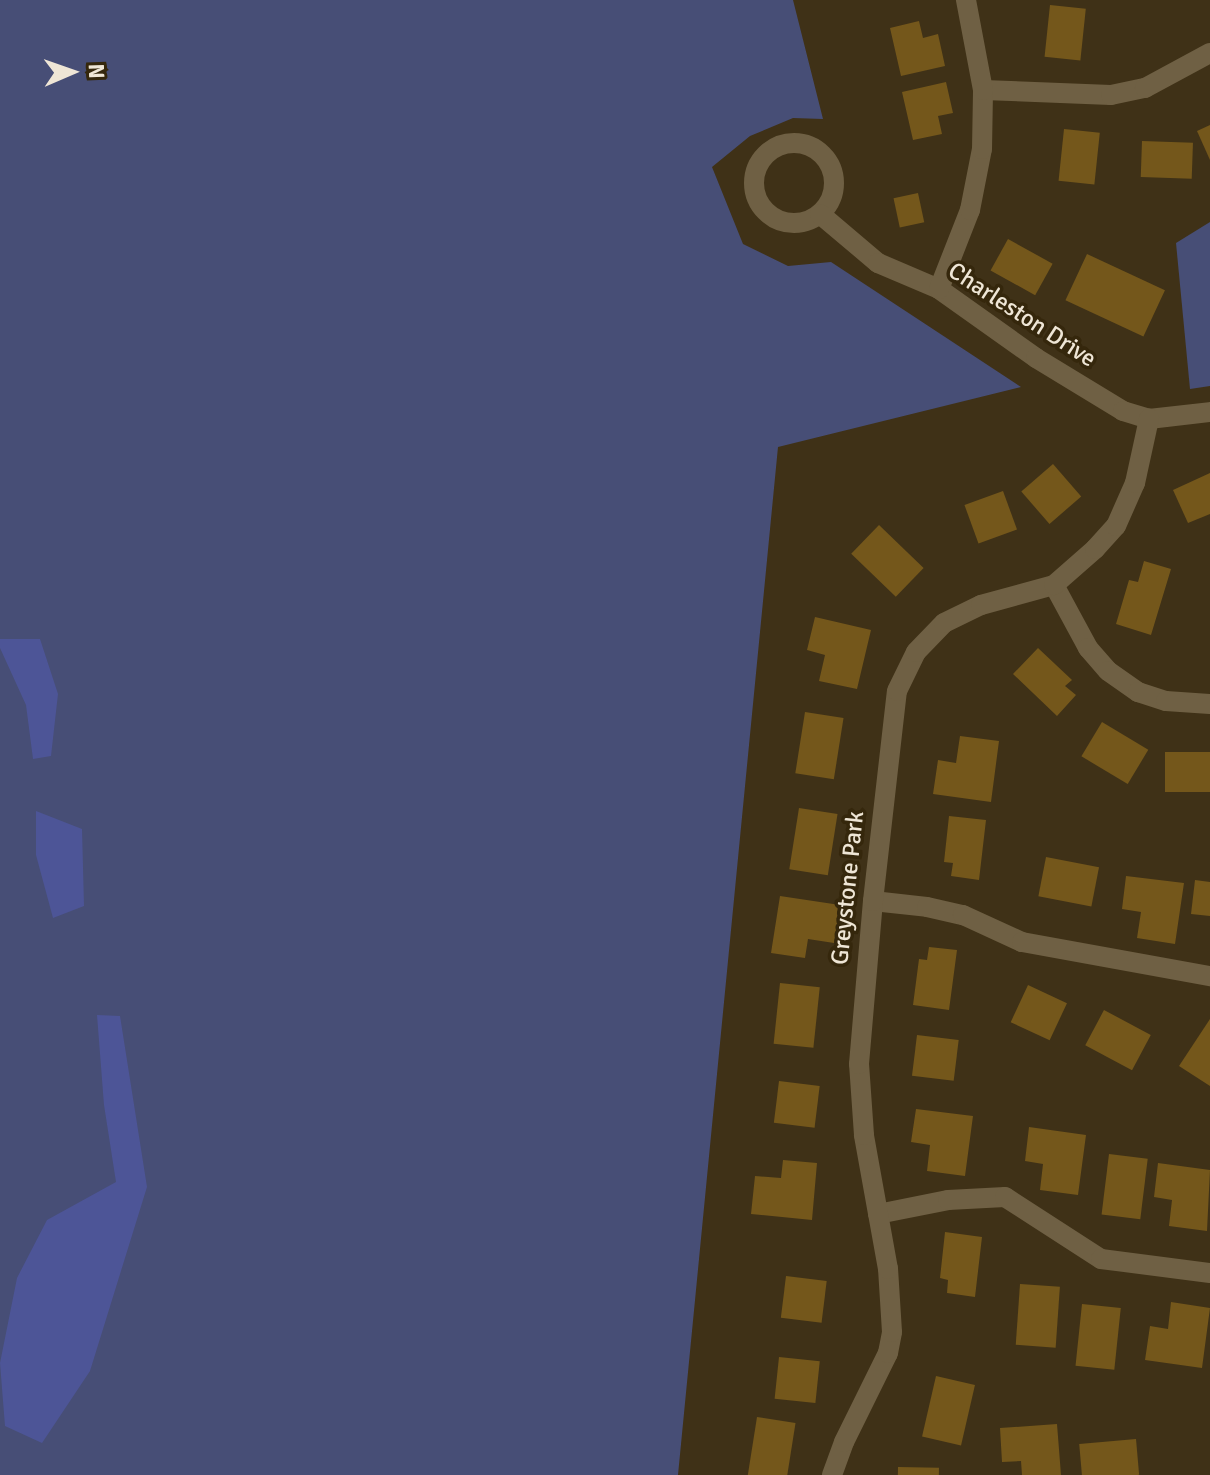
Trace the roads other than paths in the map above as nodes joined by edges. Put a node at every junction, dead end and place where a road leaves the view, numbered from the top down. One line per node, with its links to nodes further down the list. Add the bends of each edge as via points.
1 (966, 0): 3 (street)
2 (1210, 53): 3 (street, via 1145,88 1111,95)
3 (983, 90): 5 (street, via 982,149 970,210)
4 (820, 214): 4 (street, via 798,223 765,211 754,189 765,155 788,143 813,147 824,155 835,179 829,204); 5 (street, Charleston Drive, via 878,263)
5 (939, 289): 7 (street, Charleston Drive, via 1062,374 1123,411)
6 (1210, 412): 7 (street, Charleston Drive)
7 (1149, 419): 8 (street, Greystone Park, via 1135,483 1116,526)
8 (1054, 585): 9 (street, via 1088,648 1108,671 1138,692 1166,701); 10 (street, Greystone Park, via 981,605 944,623 916,652 897,691)
9 (1210, 704)
10 (873, 901): 11 (street, via 963,915 1022,942); 12 (street, Greystone Park, via 859,1064)
11 (1210, 976)
12 (878, 1214): 13 (street, via 948,1200 1005,1197 1101,1259); 14 (street, Greystone Park, via 892,1332 888,1353)
13 (1210, 1273)
14 (832, 1475)

